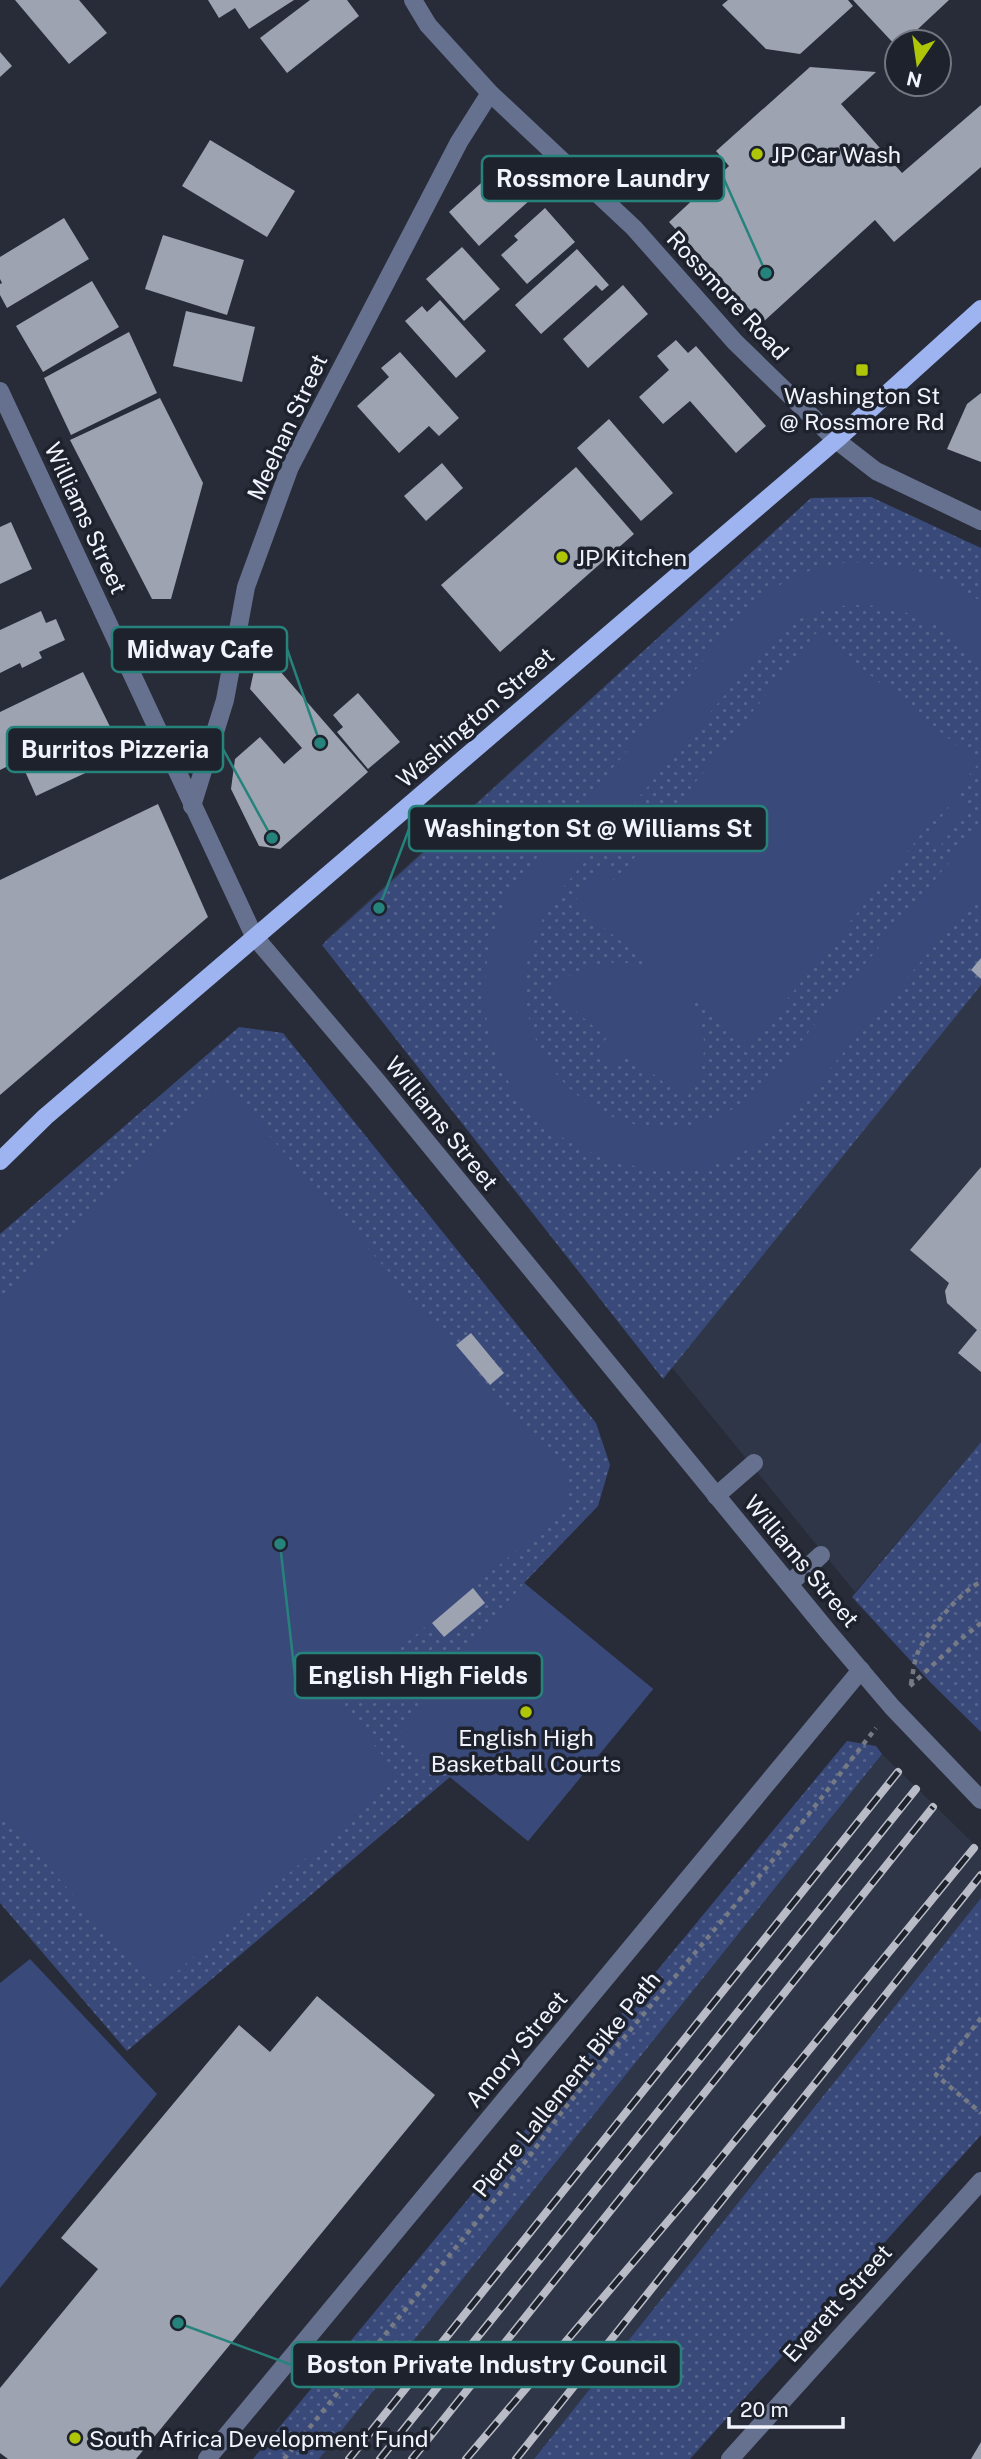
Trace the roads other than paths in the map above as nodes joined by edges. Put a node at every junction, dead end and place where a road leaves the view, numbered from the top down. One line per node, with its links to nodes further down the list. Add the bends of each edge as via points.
1 (413, 0): 2 (street, Rossmore Road, via 428,25)
2 (490, 93): 5 (street, Rossmore Road, via 634,228 735,342); 7 (street, Meehan Street, via 452,154 290,467 246,587 225,700)
3 (981, 309): 5 (main road, Washington Street)
4 (0, 391): 7 (street, Williams Street)
5 (836, 440): 6 (street, Rossmore Road, via 876,471); 8 (main road, Washington Street)
6 (981, 521)
7 (192, 806): 8 (street, Williams Street)
8 (254, 936): 9 (main road, Washington Street); 11 (street, Williams Street)
9 (0, 1161)
10 (754, 1463): 11 (street)
11 (716, 1496): 13 (street, Williams Street)
12 (821, 1555): 13 (street)
13 (789, 1584): 14 (street, Williams Street)
14 (861, 1670): 15 (street, Williams Street); 17 (street, Amory Street)
15 (981, 1800)
16 (981, 2181): 18 (street, Everett Street)
17 (208, 2459)
18 (730, 2459)

